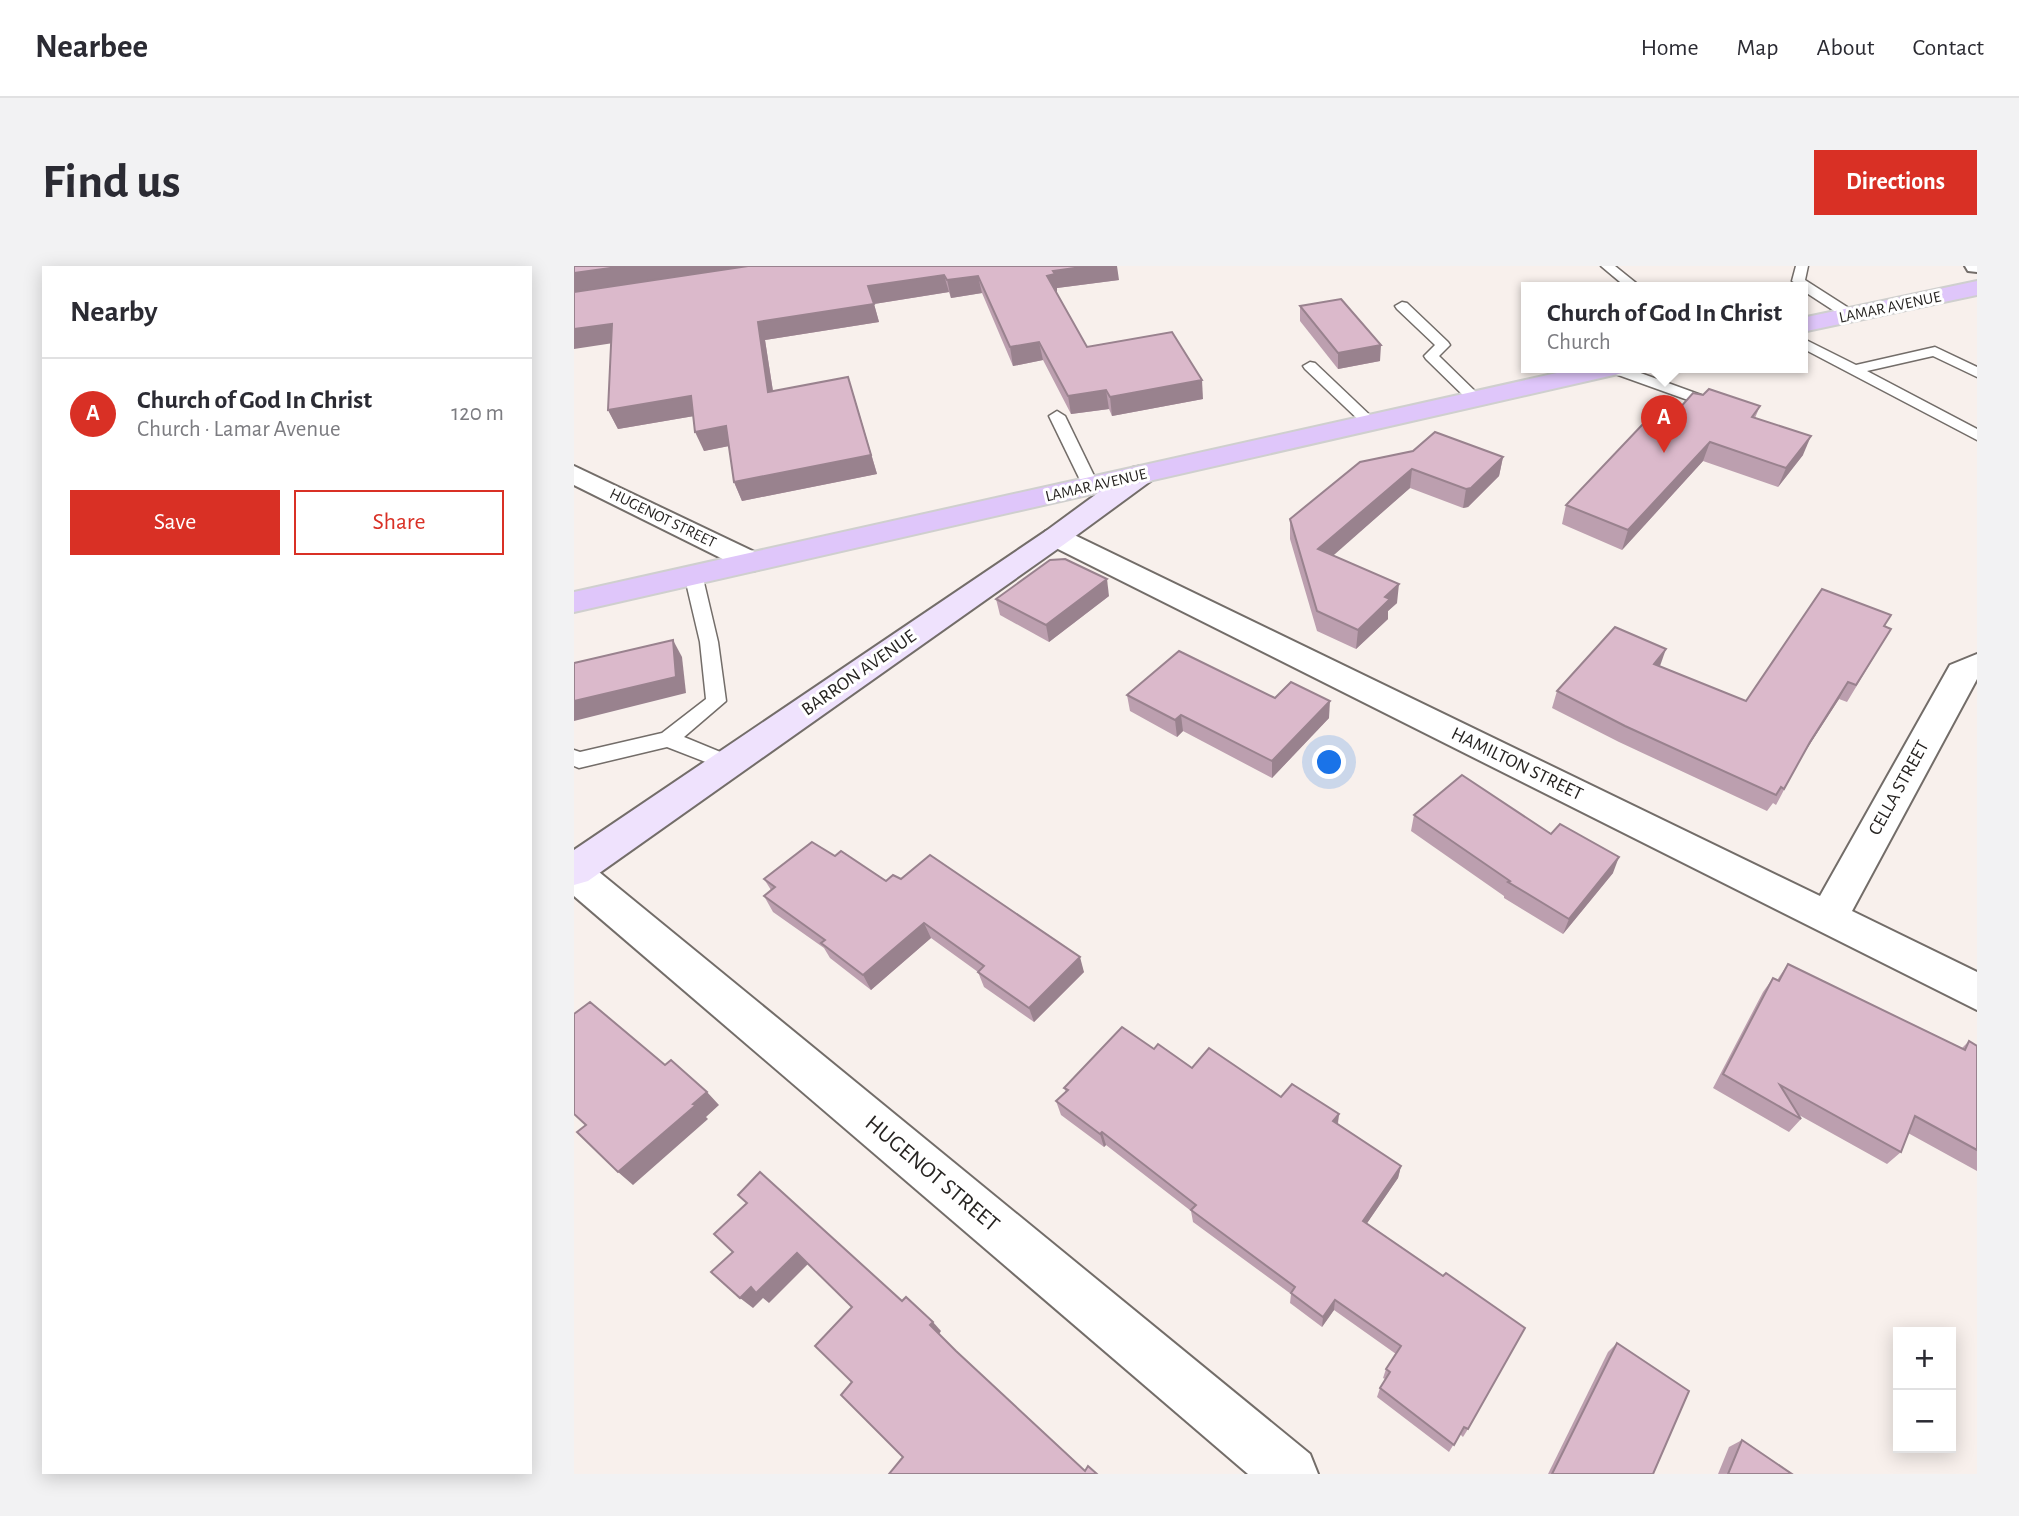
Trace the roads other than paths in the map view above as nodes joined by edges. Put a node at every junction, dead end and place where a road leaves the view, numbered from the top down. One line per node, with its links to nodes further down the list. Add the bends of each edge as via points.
1 (1607, 266): 2 (lane)
2 (1628, 282)
3 (1808, 288): 6 (lane)
4 (1977, 288): 6 (main road, LAMAR AVENUE)
5 (1402, 306): 15 (lane, via 1444,345 1431,356)
6 (1850, 315): 7 (main road, LAMAR AVENUE)
7 (1808, 324)
8 (1808, 345): 10 (lane)
9 (1310, 366): 19 (lane)
10 (1853, 370): 13 (lane, via 1935,351); 20 (lane)
11 (1592, 373): 15 (main road, LAMAR AVENUE)
12 (1628, 373): 14 (lane)
13 (1977, 373)
14 (1689, 396): 16 (lane); 17 (lane)
15 (1475, 399): 19 (main road, LAMAR AVENUE)
16 (1672, 410)
17 (1738, 413)
18 (1057, 416): 23 (lane)
19 (1369, 422): 22 (main road, LAMAR AVENUE)
20 (1977, 435)
21 (574, 474): 25 (street, HUGENOT STREET)
22 (1142, 474): 23 (main road, LAMAR AVENUE); 24 (main road, BARRON AVENUE)
23 (1091, 486): 25 (main road, LAMAR AVENUE)
24 (1056, 537): 30 (main road, BARRON AVENUE); 33 (street, HAMILTON STREET)
25 (752, 562): 26 (main road, LAMAR AVENUE)
26 (693, 575): 27 (main road, LAMAR AVENUE); 29 (lane, via 709,642 716,701)
27 (574, 602)
28 (1977, 665): 33 (street, CELLA STREET, via 1962,673)
29 (668, 739): 30 (lane); 31 (lane)
30 (728, 763): 32 (main road, BARRON AVENUE)
31 (576, 764)
32 (574, 872): 35 (street, HUGENOT STREET)
33 (1828, 918): 34 (street, HAMILTON STREET)
34 (1977, 992)
35 (1290, 1474)

